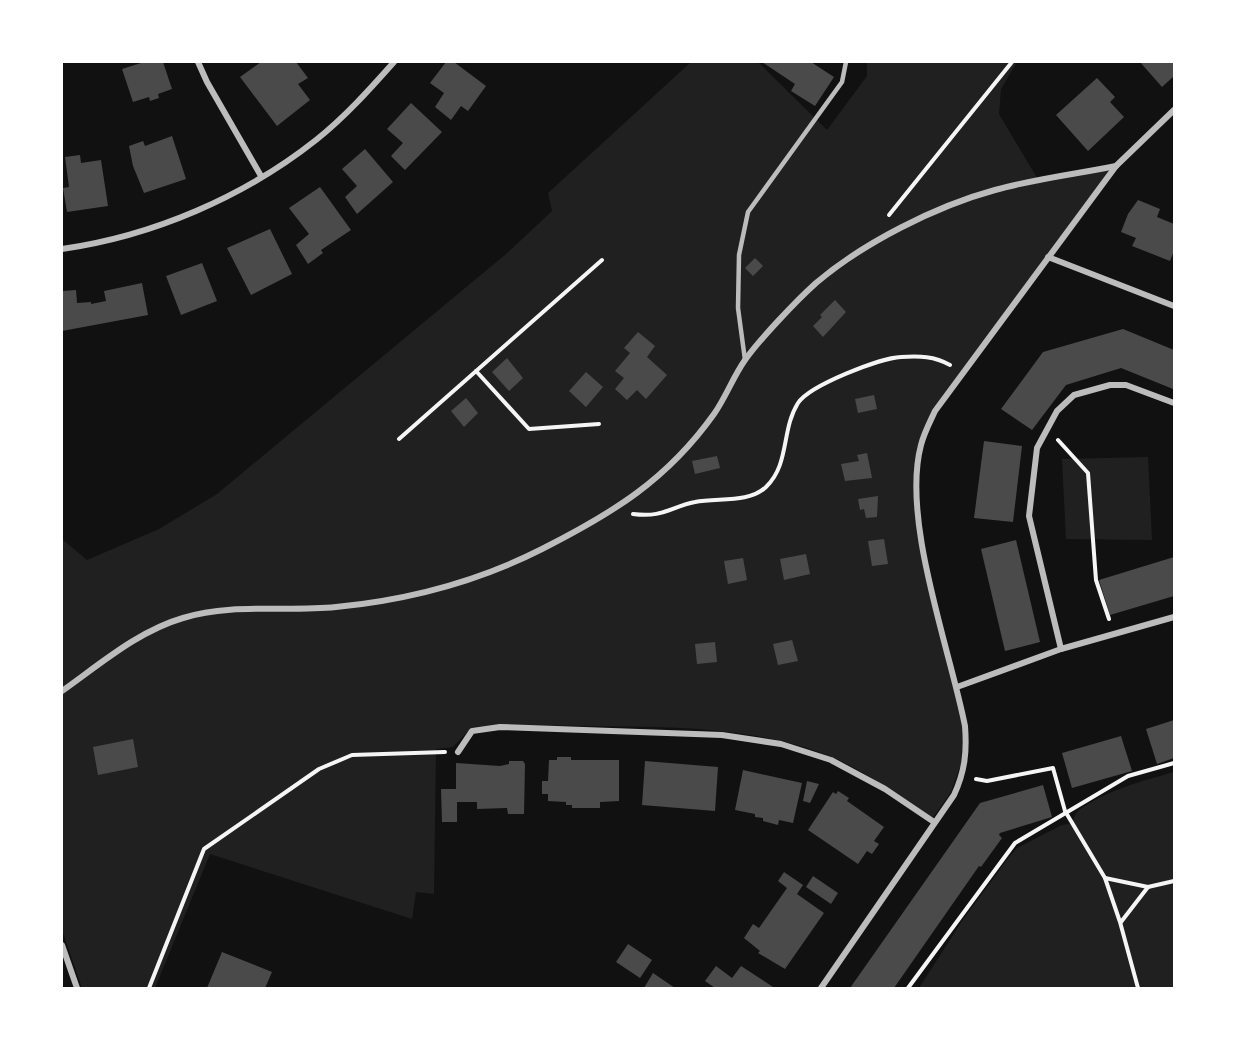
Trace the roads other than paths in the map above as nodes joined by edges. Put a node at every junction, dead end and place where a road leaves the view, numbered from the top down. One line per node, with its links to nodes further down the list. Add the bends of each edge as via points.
1 (198, 62): 6 (street)
2 (394, 62): 6 (street, via 316,140)
3 (846, 62): 10 (lane, via 842,82 747,212 739,255 738,308)
4 (1174, 110): 5 (street)
5 (1116, 166): 8 (street); 10 (street, via 996,190 940,210 890,235 815,284)
6 (261, 176): 7 (street, via 202,208 151,229)
7 (62, 249)
8 (1048, 257): 9 (street); 14 (street, via 935,411 921,446 917,482 921,537)
9 (1174, 306)
10 (745, 360): 15 (street, via 715,413 646,489 543,549 490,573 415,594 335,607 214,610 179,619 134,641)
11 (1174, 403): 13 (street, via 1126,385 1110,385 1074,395 1057,411 1037,448 1029,516)
12 (1174, 617): 13 (street)
13 (1061, 649): 14 (street)
14 (957, 687): 17 (street, via 965,729 963,775)
15 (62, 691)
16 (458, 752): 17 (street, via 472,731 500,727 722,735 781,744 831,759)
17 (934, 822): 20 (street)
18 (62, 945): 19 (street)
19 (77, 988)
20 (822, 988)

